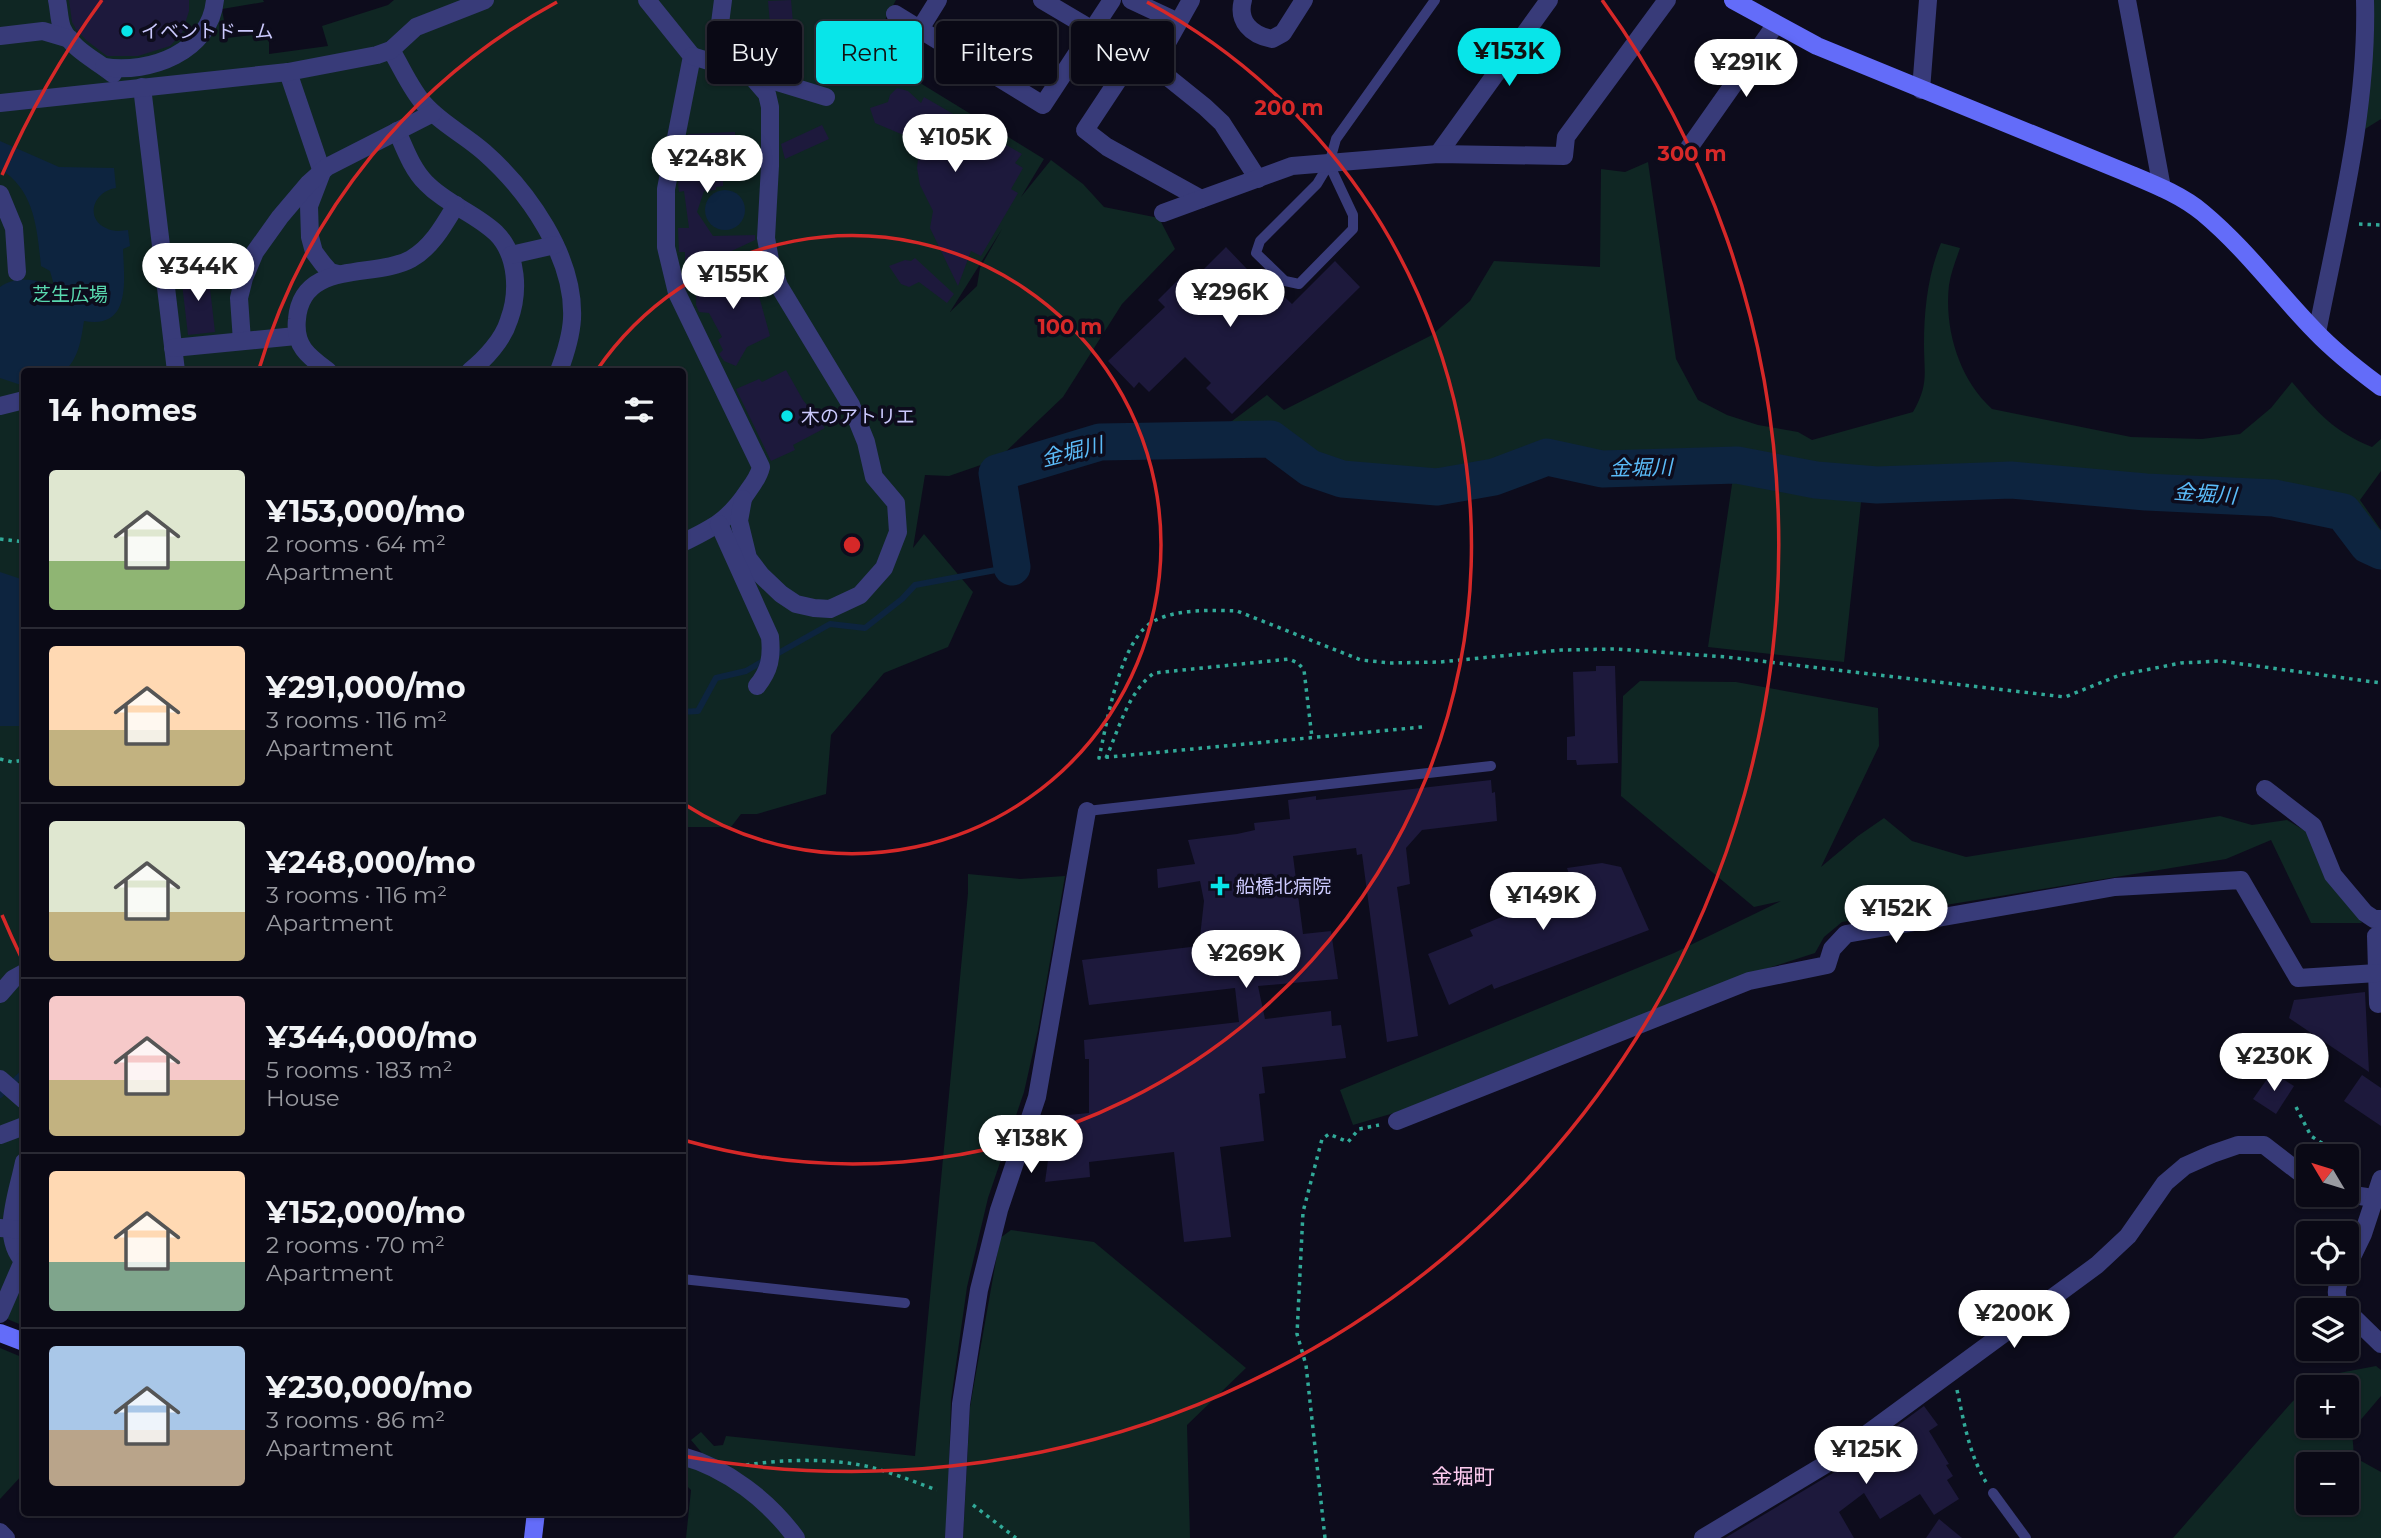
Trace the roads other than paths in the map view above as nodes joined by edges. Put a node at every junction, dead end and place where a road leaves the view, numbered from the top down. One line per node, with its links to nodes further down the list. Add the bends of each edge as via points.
1 (57, 0): 30 (street, via 62,28)
2 (215, 0): 34 (street, via 207,28 183,51 148,67)
3 (485, 0): 31 (street, via 416,27)
4 (646, 0): 32 (street)
5 (723, 0): 69 (street, via 719,31 766,94 769,107 765,238 770,260 779,286 851,405 874,477 896,503 898,531 884,568 860,595 830,608 796,604 748,558 739,521)
6 (938, 0): 26 (street)
7 (1042, 0): 22 (street)
8 (1112, 0): 23 (street)
9 (1131, 0): 24 (street)
10 (1191, 0): 24 (street)
11 (1243, 0): 12 (street, via 1244,24 1272,39 1283,33)
12 (1304, 0)
13 (1436, 0): 46 (lane, via 1336,139)
14 (1549, 0): 45 (street)
15 (1667, 0): 45 (street, via 1566,137 1564,156)
16 (1733, 0): 25 (street)
17 (1927, 0): 39 (street)
18 (2127, 0): 49 (street)
19 (2365, 0): 58 (street, via 2356,128)
20 (895, 14): 21 (street)
21 (907, 21)
22 (1077, 21)
23 (1097, 21)
24 (1178, 22): 27 (street)
25 (1776, 24): 39 (street); 44 (street)
26 (922, 26)
27 (1174, 29)
28 (922, 30): 33 (street, via 1042,105)
29 (0, 36): 30 (street, via 43,31)
30 (70, 39): 34 (street)
31 (391, 50): 35 (street); 42 (street)
32 (692, 56): 40 (street, bridge); 69 (street, via 666,189 666,247 677,293 759,458 760,474)
33 (1071, 60)
34 (104, 67): 38 (street)
35 (288, 72): 38 (street); 47 (street)
36 (1174, 83): 48 (street, via 1222,123)
37 (1115, 84): 51 (street, via 1085,130)
38 (133, 88): 41 (street); 61 (street)
39 (1921, 90): 49 (street)
40 (826, 97)
41 (0, 103)
42 (433, 113): 43 (street); 54 (street, via 504,172 543,219)
43 (397, 131): 47 (street); 52 (street, via 415,170)
44 (1686, 152)
45 (1438, 154): 46 (street)
46 (1329, 164): 46 (lane, via 1353,215 1353,229 1299,284 1285,281 1256,253 1257,248 1317,184); 48 (street, via 1292,166)
47 (322, 172): 57 (street, via 309,206 310,237 323,264); 60 (street, via 254,252 239,298)
48 (1258, 179): 51 (street)
49 (2162, 188): 58 (street, via 2202,211)
50 (0, 194): 56 (street, via 13,228)
51 (1201, 199): 53 (street)
52 (456, 205): 55 (street, via 498,235); 57 (street, via 435,239 411,259)
53 (1163, 213)
54 (555, 246): 55 (street); 65 (street, via 567,281 572,317)
55 (510, 256): 64 (street, via 515,289 509,322 488,355)
56 (17, 272)
57 (338, 274): 59 (street, via 312,286 297,315)
58 (2317, 333): 66 (street)
59 (296, 335): 60 (street); 63 (street, via 302,348)
60 (242, 341): 61 (street)
61 (173, 348): 62 (street)
62 (176, 368)
63 (325, 368)
64 (473, 368)
65 (560, 368)
66 (2381, 387)
67 (21, 401): 68 (street)
68 (0, 406)
69 (743, 499): 70 (street)
70 (719, 524): 71 (street); 72 (street, via 770,637 770,666)
71 (686, 540)
72 (757, 686)
73 (1491, 766): 75 (lane)
74 (2265, 789): 76 (street, via 2313,826 2333,876 2365,913)
75 (1087, 811): 111 (street, via 1037,1097 999,1210 979,1290 961,1404)
76 (2381, 919)
77 (2381, 936): 78 (street, via 2376,936)
78 (2377, 973): 81 (street); 84 (street, via 2298,978 2241,880 2115,887 1846,934 1832,949 1827,965 1749,981)
79 (21, 975): 80 (street)
80 (0, 994)
81 (2378, 1004)
82 (0, 1079): 83 (street)
83 (21, 1097)
84 (1397, 1121)
85 (21, 1127): 86 (street)
86 (0, 1135)
87 (2296, 1170): 112 (street, via 2264,1145 2238,1144 2185,1167 2165,1183 2128,1236 2097,1265 1826,1464)
88 (21, 1176): 92 (street)
89 (2381, 1179): 91 (street)
90 (2359, 1196): 91 (street)
91 (2373, 1198): 94 (street)
92 (1, 1228): 93 (street); 95 (street, via 6,1244)
93 (21, 1230)
94 (2359, 1242)
95 (21, 1260)
96 (21, 1267): 99 (street)
97 (686, 1279): 98 (lane)
98 (905, 1303)
99 (0, 1314)
100 (2359, 1323): 103 (street)
101 (0, 1333): 102 (street)
102 (21, 1341)
103 (2381, 1344)
104 (686, 1457): 110 (street, via 734,1479 781,1518)
105 (1993, 1493): 113 (lane)
106 (536, 1516): 109 (street)
107 (0, 1532): 108 (street)
108 (6, 1538)
109 (533, 1538)
110 (796, 1538)
111 (954, 1538)
112 (1703, 1538)
113 (2026, 1538)

